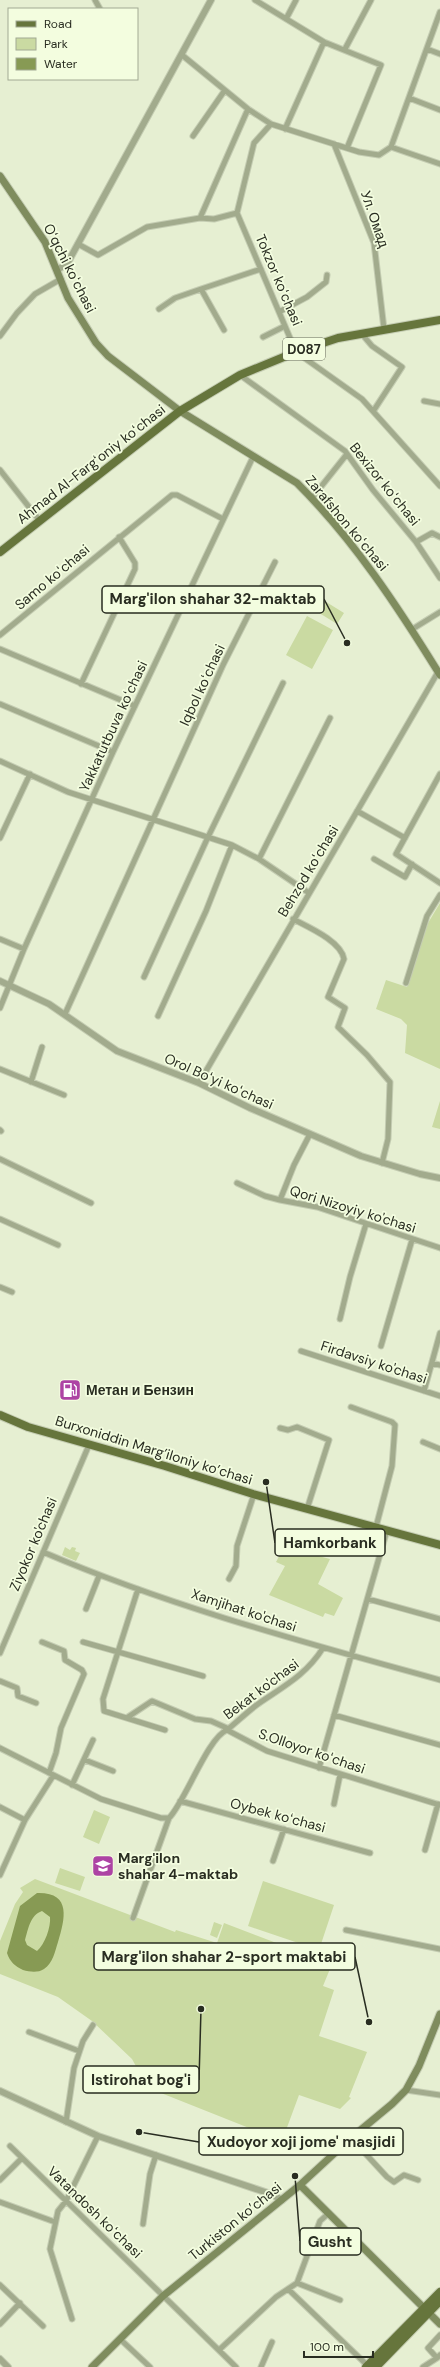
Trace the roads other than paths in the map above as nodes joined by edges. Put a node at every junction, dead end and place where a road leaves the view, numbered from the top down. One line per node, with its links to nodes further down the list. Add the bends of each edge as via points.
1 (211, 0): 11 (street)
2 (255, 0): 6 (street)
3 (296, 0): 6 (street)
4 (371, 0): 9 (street)
5 (440, 12): 8 (street)
6 (286, 19): 7 (street)
7 (324, 42): 9 (street); 17 (street)
8 (427, 49): 10 (street); 13 (street)
9 (345, 50): 21 (street, via 381,65)
10 (440, 54)
11 (182, 55): 12 (street); 26 (street)
12 (225, 90): 14 (street); 18 (street)
13 (409, 98): 15 (street); 20 (street)
14 (248, 109): 16 (street); 25 (street)
15 (440, 110)
16 (271, 124): 17 (street); 24 (street, via 254,143)
17 (285, 129): 19 (street)
18 (193, 136)
19 (334, 144): 21 (street); 36 (street, Ул. Омад, via 374,243)
20 (391, 147): 21 (street, via 379,155); 22 (street)
21 (347, 148)
22 (440, 164)
23 (0, 176): 28 (main road, Oʻqchi koʻchasi, via 46,242)
24 (237, 213): 25 (street, via 214,219); 27 (street, Tokzor koʻchasi)
25 (200, 218): 26 (street, via 147,227 98,255)
26 (78, 244): 28 (street, via 67,264)
27 (261, 269): 31 (street); 33 (street, Tokzor koʻchasi)
28 (57, 270): 30 (main road, Oʻqchi koʻchasi)
29 (327, 275): 33 (street, via 326,282 307,298)
30 (61, 279): 38 (street, via 35,294); 46 (main road, Oʻqchi koʻchasi, via 68,298 96,343 108,356)
31 (201, 289): 32 (street, via 174,298); 37 (street)
32 (159, 309)
33 (279, 312): 35 (street, Tokzor koʻchasi)
34 (440, 320): 36 (main road, D087)
35 (285, 326): 40 (street); 41 (street, Tokzor koʻchasi)
36 (384, 329): 39 (main road, D087)
37 (224, 330)
38 (1, 332)
39 (361, 333): 41 (main road, D087); 45 (street, via 372,346 402,367)
40 (262, 336)
41 (296, 352): 42 (main road, D087); 45 (street)
42 (240, 375): 46 (main road, D087); 47 (street, Bexizor koʻchasi)
43 (424, 401): 44 (street)
44 (440, 404)
45 (374, 410): 50 (street)
46 (180, 411): 48 (main road, Zarafshon koʻchasi); 53 (main road, Ahmad Al-Fargʻoniy koʻchasi / D087)
47 (347, 454): 51 (street); 56 (street, Bexizor koʻchasi)
48 (253, 457): 51 (main road, Zarafshon koʻchasi, via 285,474); 52 (street, Yakkatutbuva koʻchasi)
49 (0, 470): 53 (street)
50 (440, 486)
51 (312, 498): 61 (main road, Zarafshon koʻchasi, via 376,575)
52 (223, 519): 55 (street, Samo koʻchasi, via 174,494); 68 (street, Yakkatutbuva koʻchasi)
53 (40, 521): 57 (main road, Ahmad Al-Fargʻoniy koʻchasi / D087)
54 (440, 537): 56 (street, via 432,534)
55 (118, 538): 62 (street, Samo koʻchasi); 66 (street, via 135,563 135,569)
56 (416, 542): 59 (street, Bexizor koʻchasi)
57 (0, 552)
58 (276, 562): 76 (street, Iqbol koʻchasi, via 223,665)
59 (440, 578)
60 (440, 612): 61 (street)
61 (411, 630): 64 (main road, Zarafshon koʻchasi)
62 (0, 635)
63 (0, 649): 66 (street)
64 (439, 674): 75 (street, Behzod koʻchasi)
65 (284, 682): 77 (street)
66 (81, 684): 68 (street)
67 (0, 704): 70 (street)
68 (135, 706): 70 (street, Yakkatutbuva koʻchasi)
69 (330, 718): 81 (street)
70 (113, 752): 74 (street, Yakkatutbuva koʻchasi)
71 (0, 761): 72 (street)
72 (30, 774): 74 (street, via 68,792); 78 (street)
73 (440, 774): 79 (street)
74 (93, 798): 76 (street); 89 (street, Yakkatutbuva koʻchasi)
75 (357, 811): 79 (street); 85 (street, Behzod koʻchasi)
76 (153, 820): 77 (street); 95 (street, Iqbol koʻchasi)
77 (208, 837): 80 (street); 90 (street)
78 (0, 838)
79 (405, 838): 83 (street, via 396,854)
80 (232, 845): 81 (street); 96 (street, via 206,911)
81 (259, 859): 85 (street)
82 (374, 859): 83 (street, via 405,877)
83 (412, 864): 84 (street)
84 (440, 883)
85 (309, 893): 87 (street, Behzod koʻchasi)
86 (440, 895): 92 (street, via 427,916)
87 (293, 919): 100 (street, Behzod koʻchasi); 104 (street, via 326,936 343,954 344,958 328,997 345,1008 338,1027 390,1082 388,1139)
88 (0, 939): 89 (street)
89 (24, 949): 93 (street, Yakkatutbuva koʻchasi)
90 (144, 977)
91 (0, 981): 93 (street, Orol Boʻyi koʻchasi)
92 (406, 983)
93 (10, 984): 94 (street, Yakkatutbuva koʻchasi); 95 (street, Orol Boʻyi koʻchasi)
94 (0, 1008)
95 (65, 1014): 100 (street, Orol Boʻyi koʻchasi, via 117,1051)
96 (158, 1016)
97 (42, 1047): 99 (street)
98 (0, 1069): 99 (street)
99 (31, 1082): 101 (street)
100 (199, 1083): 102 (street, Orol Boʻyi koʻchasi)
101 (64, 1095)
102 (310, 1134): 104 (street, Orol Boʻyi koʻchasi); 107 (street, Qori Nizoyiy ko'chasi)
103 (0, 1160): 108 (street)
104 (382, 1163): 105 (street, Orol Boʻyi koʻchasi)
105 (440, 1178)
106 (237, 1183): 107 (street)
107 (280, 1200): 110 (street, Qori Nizoyiy ko'chasi, via 317,1207)
108 (91, 1203)
109 (0, 1219): 112 (street)
110 (366, 1224): 111 (street, Qori Nizoyiy ko'chasi); 116 (street)
111 (412, 1240): 113 (street, Qori Nizoyiy ko'chasi); 118 (street)
112 (58, 1245)
113 (440, 1248)
114 (0, 1287): 115 (street)
115 (12, 1292)
116 (340, 1319)
117 (440, 1334): 120 (street)
118 (381, 1346)
119 (302, 1351): 122 (street, Firdavsiy ko'chasi)
120 (432, 1363): 121 (street); 122 (street)
121 (440, 1365)
122 (424, 1391): 123 (street, Firdavsiy ko'chasi)
123 (440, 1396)
124 (351, 1407): 132 (street, via 395,1425 392,1466)
125 (0, 1415): 128 (main road, Burxoniddin Marg’iloniy ko’chasi)
126 (280, 1428): 131 (street, via 288,1430 297,1427 329,1440)
127 (424, 1442): 129 (street)
128 (89, 1445): 130 (main road, Burxoniddin Marg’iloniy ko’chasi); 135 (street, Ziyokor ko'chasi)
129 (440, 1449)
130 (254, 1494): 131 (main road, Burxoniddin Marg’iloniy ko’chasi); 137 (street, via 237,1546 236,1566)
131 (307, 1509): 132 (main road, Burxoniddin Marg’iloniy ko’chasi)
132 (376, 1527): 133 (main road, Burxoniddin Marg’iloniy ko’chasi)
133 (387, 1530): 134 (main road, Burxoniddin Marg’iloniy ko’chasi); 139 (street)
134 (440, 1545)
135 (43, 1552): 136 (street, Xamjihat ko'chasi); 146 (street, Ziyokor ko'chasi)
136 (99, 1576): 138 (street, Xamjihat ko'chasi); 140 (street)
137 (229, 1579)
138 (138, 1589): 144 (street, Xamjihat ko'chasi); 145 (street)
139 (368, 1599): 141 (street); 147 (street)
140 (86, 1609)
141 (440, 1619)
142 (42, 1642): 162 (street, via 64,1650 64,1660 84,1672 61,1728)
143 (83, 1642): 145 (street)
144 (323, 1648): 147 (street, Xamjihat ko'chasi); 155 (street, Bekat ko'chasi, via 312,1665 296,1679 256,1706)
145 (117, 1651): 148 (street); 153 (street, via 103,1700 104,1711)
146 (0, 1653)
147 (350, 1655): 149 (street, Xamjihat ko'chasi); 152 (street)
148 (203, 1676)
149 (440, 1680)
150 (0, 1682): 151 (street, via 17,1688 18,1696)
151 (36, 1703)
152 (334, 1715): 157 (street); 160 (street)
153 (128, 1717): 154 (street, via 138,1723); 155 (street, S.Olloyor koʻchasi, via 152,1701)
154 (165, 1730)
155 (228, 1730): 160 (street, S.Olloyor koʻchasi, via 267,1751); 165 (street, via 215,1742)
156 (93, 1740): 159 (street)
157 (440, 1745)
158 (0, 1748): 162 (street)
159 (85, 1760): 161 (street); 164 (street)
160 (319, 1768): 163 (street, S.Olloyor koʻchasi)
161 (113, 1770)
162 (51, 1775): 164 (street); 170 (street)
163 (340, 1775): 166 (street); 167 (street, S.Olloyor koʻchasi)
164 (72, 1785): 169 (street, via 116,1804 161,1818)
165 (180, 1801): 169 (street); 171 (street, Oybek koʻchasi)
166 (334, 1804)
167 (439, 1805): 172 (street)
168 (0, 1807): 170 (street)
169 (170, 1818): 176 (street)
170 (25, 1820): 175 (street)
171 (284, 1829): 173 (street, Oybek koʻchasi); 174 (street)
172 (425, 1850)
173 (370, 1853)
174 (273, 1861)
175 (0, 1874)
176 (133, 1918)
177 (346, 1930): 178 (street)
178 (440, 1949)
179 (440, 2014): 183 (main road, Turkiston ko’chasi, via 419,2066)
180 (93, 2025): 182 (street)
181 (29, 2032): 182 (street)
182 (79, 2051): 186 (street, via 70,2083)
183 (406, 2090): 185 (street); 188 (main road, Turkiston ko’chasi)
184 (0, 2091): 186 (street)
185 (440, 2096)
186 (66, 2122): 187 (street)
187 (98, 2136): 190 (street); 196 (street)
188 (350, 2138): 193 (street, via 394,2182 404,2175); 194 (main road, Turkiston ko’chasi)
189 (10, 2146): 191 (street, Vatandosh koʻchasi)
190 (156, 2155): 195 (street); 200 (street, via 150,2174)
191 (22, 2158): 192 (street); 196 (street, Vatandosh koʻchasi)
192 (0, 2180)
193 (418, 2180)
194 (300, 2185): 195 (main road, Turkiston ko’chasi); 198 (main road)
195 (282, 2200): 205 (main road, Turkiston ko’chasi)
196 (66, 2201): 199 (street, via 58,2211); 205 (street, Vatandosh koʻchasi)
197 (0, 2202): 199 (street)
198 (329, 2213): 201 (street, via 320,2221); 209 (main road)
199 (55, 2222): 210 (street, via 50,2249)
200 (143, 2224)
201 (297, 2283): 203 (street); 206 (street)
202 (0, 2285): 208 (street)
203 (288, 2289): 217 (street, via 243,2326); 220 (street)
204 (440, 2292): 209 (main road)
205 (163, 2296): 215 (main road, Turkiston ko’chasi); 217 (street, Vatandosh koʻchasi)
206 (340, 2300)
207 (440, 2301): 209 (main road)
208 (20, 2303): 211 (street); 213 (street)
209 (426, 2310): 212 (main road); 220 (main road)
210 (72, 2319)
211 (0, 2324)
212 (440, 2324)
213 (43, 2326)
214 (440, 2335): 218 (street, via 428,2348)
215 (120, 2339): 222 (main road, Turkiston ko’chasi); 223 (street)
216 (272, 2342): 225 (street)
217 (219, 2350): 224 (street, Vatandosh koʻchasi)
218 (438, 2356): 226 (street)
219 (0, 2359): 221 (street)
220 (370, 2366)
221 (8, 2367)
222 (92, 2367)
223 (150, 2367)
224 (236, 2367)
225 (261, 2367)
226 (423, 2367)

